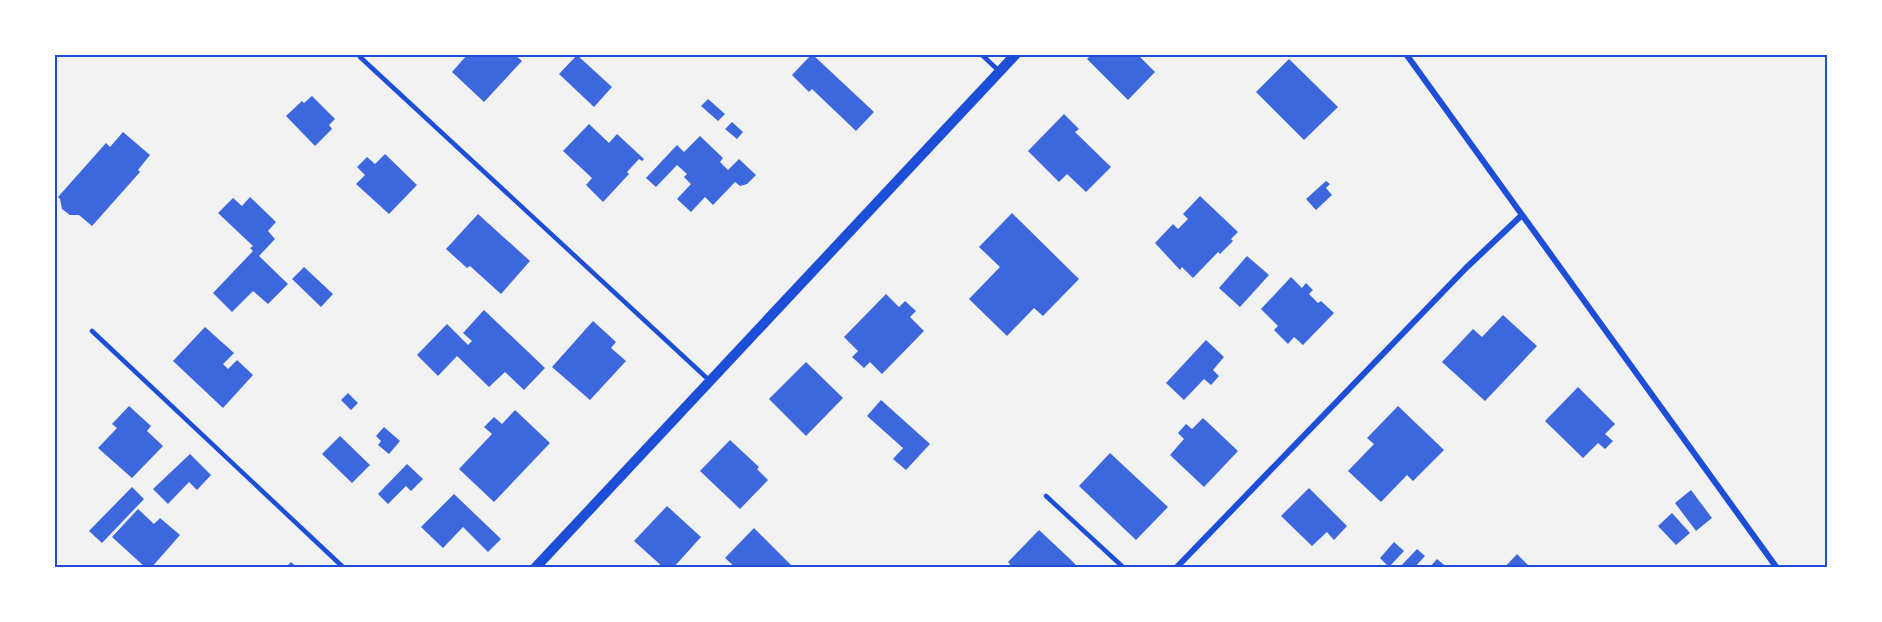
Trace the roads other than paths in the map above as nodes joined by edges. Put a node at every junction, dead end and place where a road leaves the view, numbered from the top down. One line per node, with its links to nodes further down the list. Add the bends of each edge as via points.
1 (981, 54): 5 (lane)
2 (1016, 54): 5 (street)
3 (1406, 54): 6 (street)
4 (360, 57): 8 (lane)
5 (1000, 71): 8 (street)
6 (1522, 216): 13 (street, via 1457,277); 14 (street)
7 (92, 332): 10 (lane)
8 (711, 381): 11 (street)
9 (1046, 496): 12 (lane)
10 (344, 568)
11 (535, 568)
12 (1124, 568)
13 (1176, 568)
14 (1777, 568)

